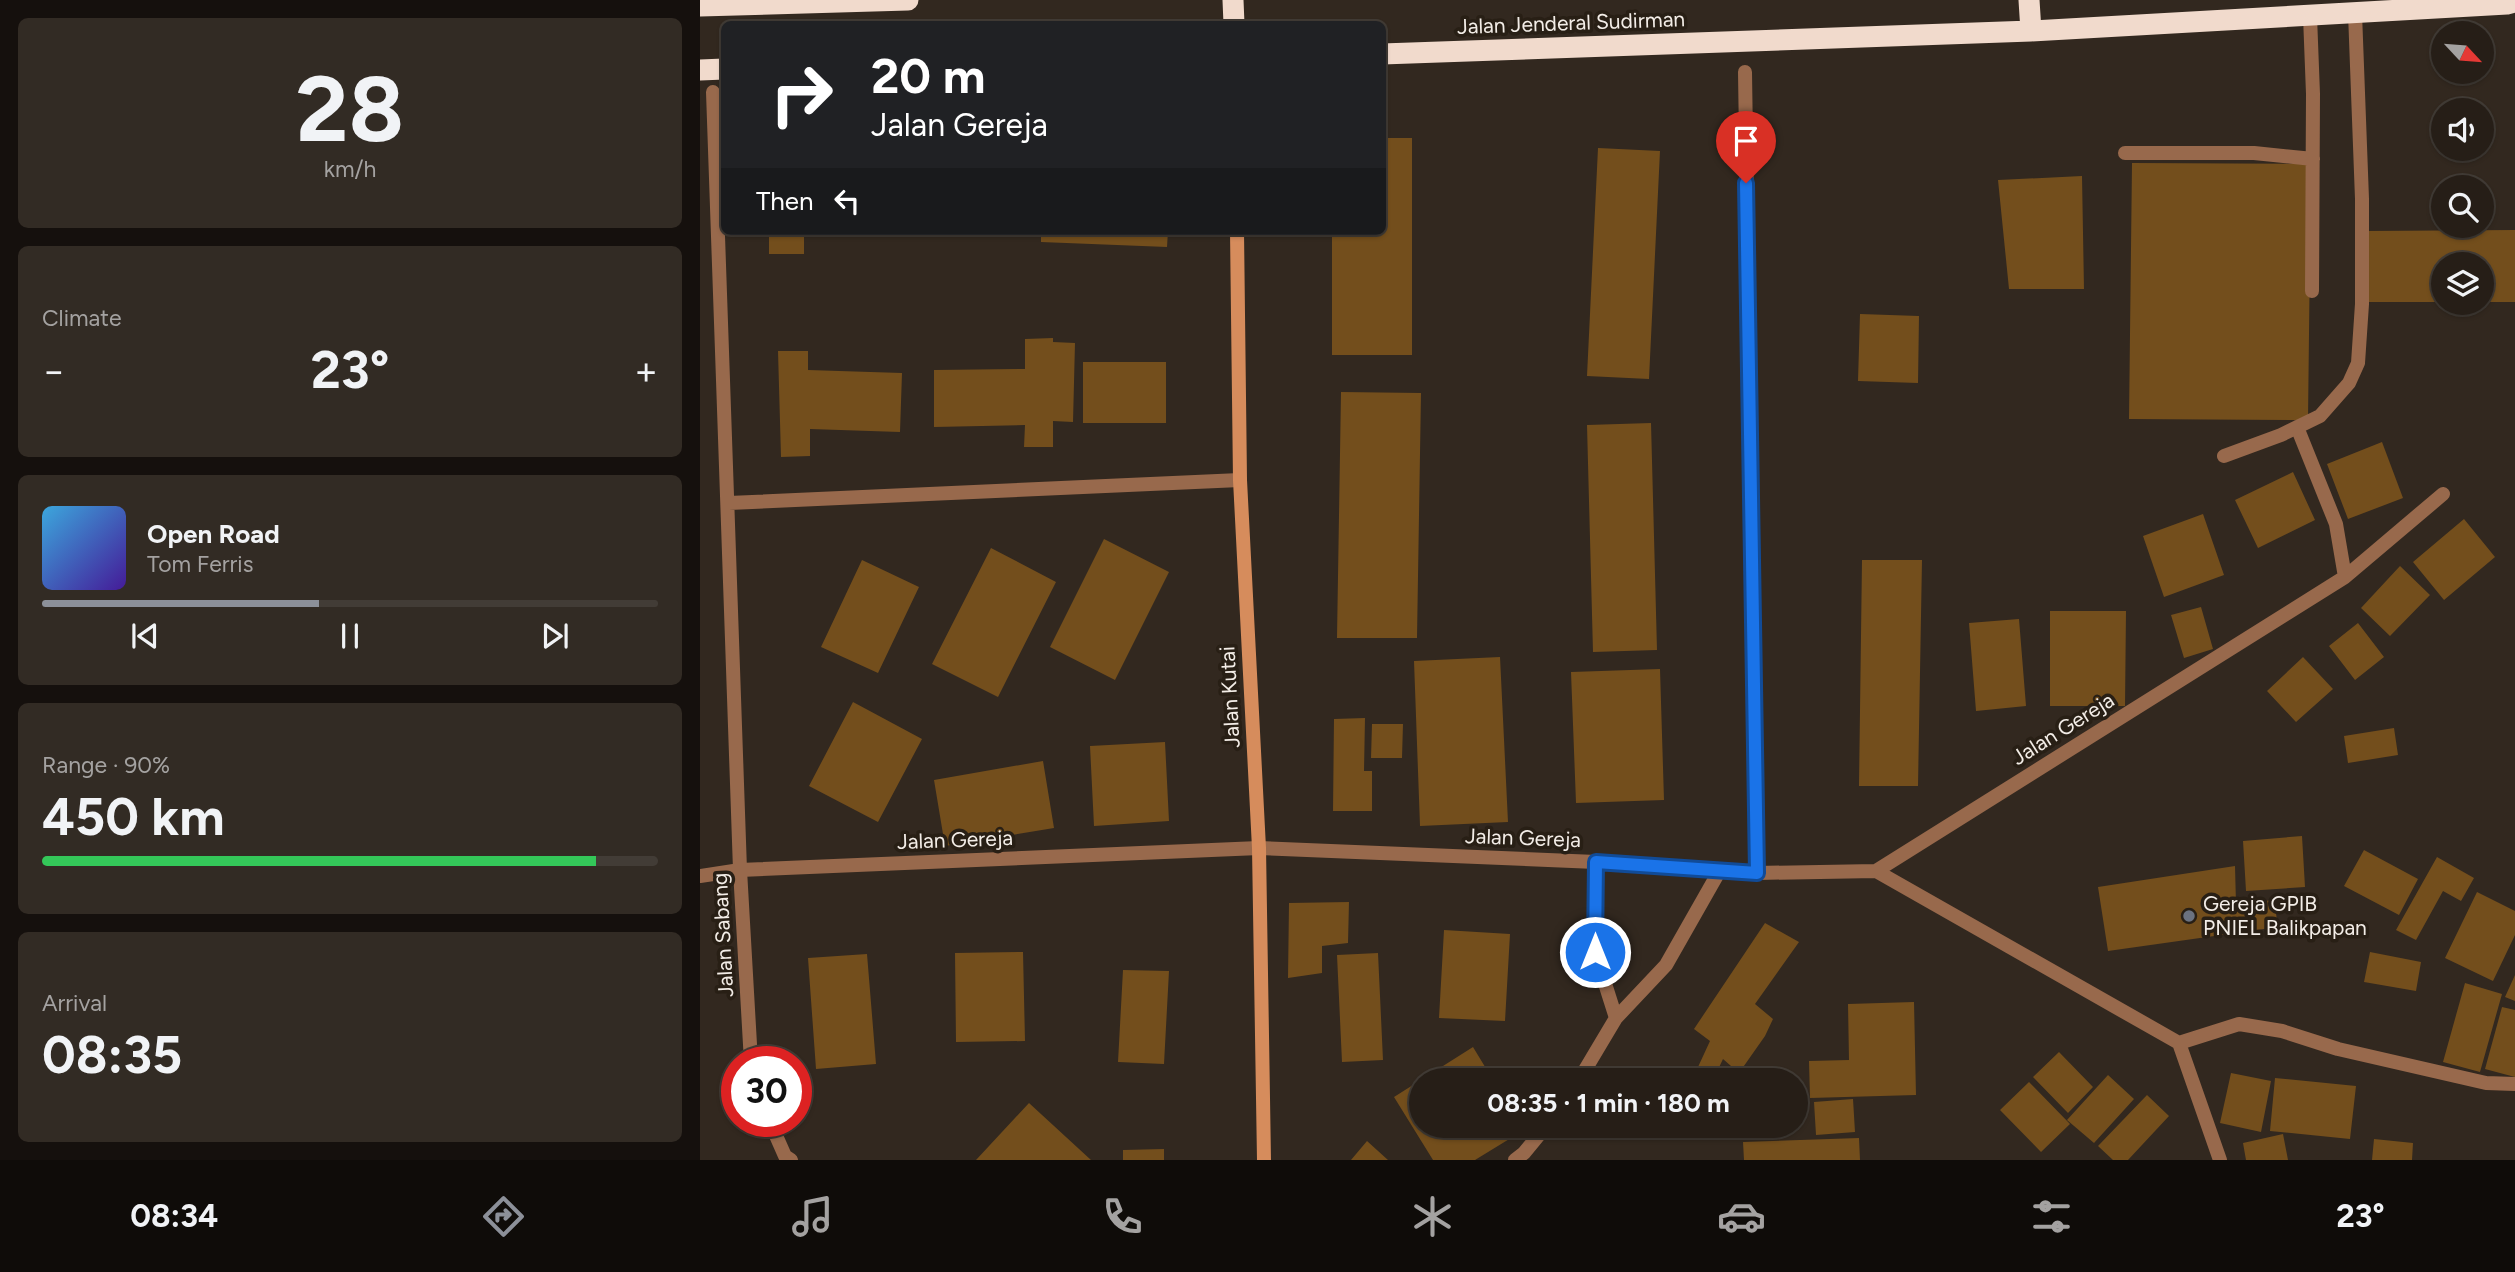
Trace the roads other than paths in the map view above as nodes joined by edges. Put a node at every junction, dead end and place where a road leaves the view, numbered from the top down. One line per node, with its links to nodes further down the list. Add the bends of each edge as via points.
1 (908, 0): 4 (highway)
2 (1233, 0): 10 (highway)
3 (2029, 0): 11 (highway)
4 (754, 2): 6 (highway)
5 (2515, 2): 8 (highway, Jalan Jenderal Sudirman)
6 (700, 6)
7 (2265, 9): 9 (highway, Jalan Jenderal Sudirman); 11 (highway, Jalan Jenderal Sudirman)
8 (2356, 13): 9 (highway, Jalan Jenderal Sudirman); 21 (street, via 2362,199 2358,363 2349,383 2320,416)
9 (2310, 16): 18 (street)
10 (1234, 21)
11 (2031, 31): 12 (highway, Jalan Jenderal Sudirman)
12 (1386, 54)
13 (700, 69): 14 (highway)
14 (721, 69)
15 (1745, 72): 32 (street)
16 (713, 92): 25 (street, Jalan Sabang)
17 (2125, 153): 18 (street, via 2254,153)
18 (2314, 159): 20 (street)
19 (1237, 235): 23 (street, Jalan Kutai)
20 (2312, 290)
21 (2297, 427): 22 (street); 26 (street, via 2336,524)
22 (2224, 456)
23 (1240, 480): 25 (street); 27 (street, Jalan Kutai)
24 (2443, 494): 26 (street, Jalan Gereja)
25 (729, 503): 29 (street, Jalan Sabang)
26 (2345, 577): 31 (street, Jalan Gereja)
27 (1259, 848): 28 (street, Jalan Gereja); 29 (street, Jalan Gereja); 42 (street, Jalan Kutai)
28 (1596, 862): 30 (street, Jalan Gereja); 34 (street, via 1595,952)
29 (740, 870): 33 (street, Jalan Gereja); 36 (street, Jalan Sabang)
30 (1720, 870): 32 (street, Jalan Gereja); 34 (street, via 1666,965)
31 (1876, 871): 32 (street, Jalan Gereja); 35 (street)
32 (1757, 873)
33 (700, 876)
34 (1616, 1018): 37 (street)
35 (2179, 1043): 38 (street, via 2239,1024 2486,1083); 44 (street)
36 (750, 1046)
37 (1586, 1068)
38 (2515, 1084)
39 (777, 1137): 41 (street)
40 (1536, 1138): 43 (street)
41 (791, 1160)
42 (1264, 1160)
43 (1515, 1160)
44 (2220, 1160)

